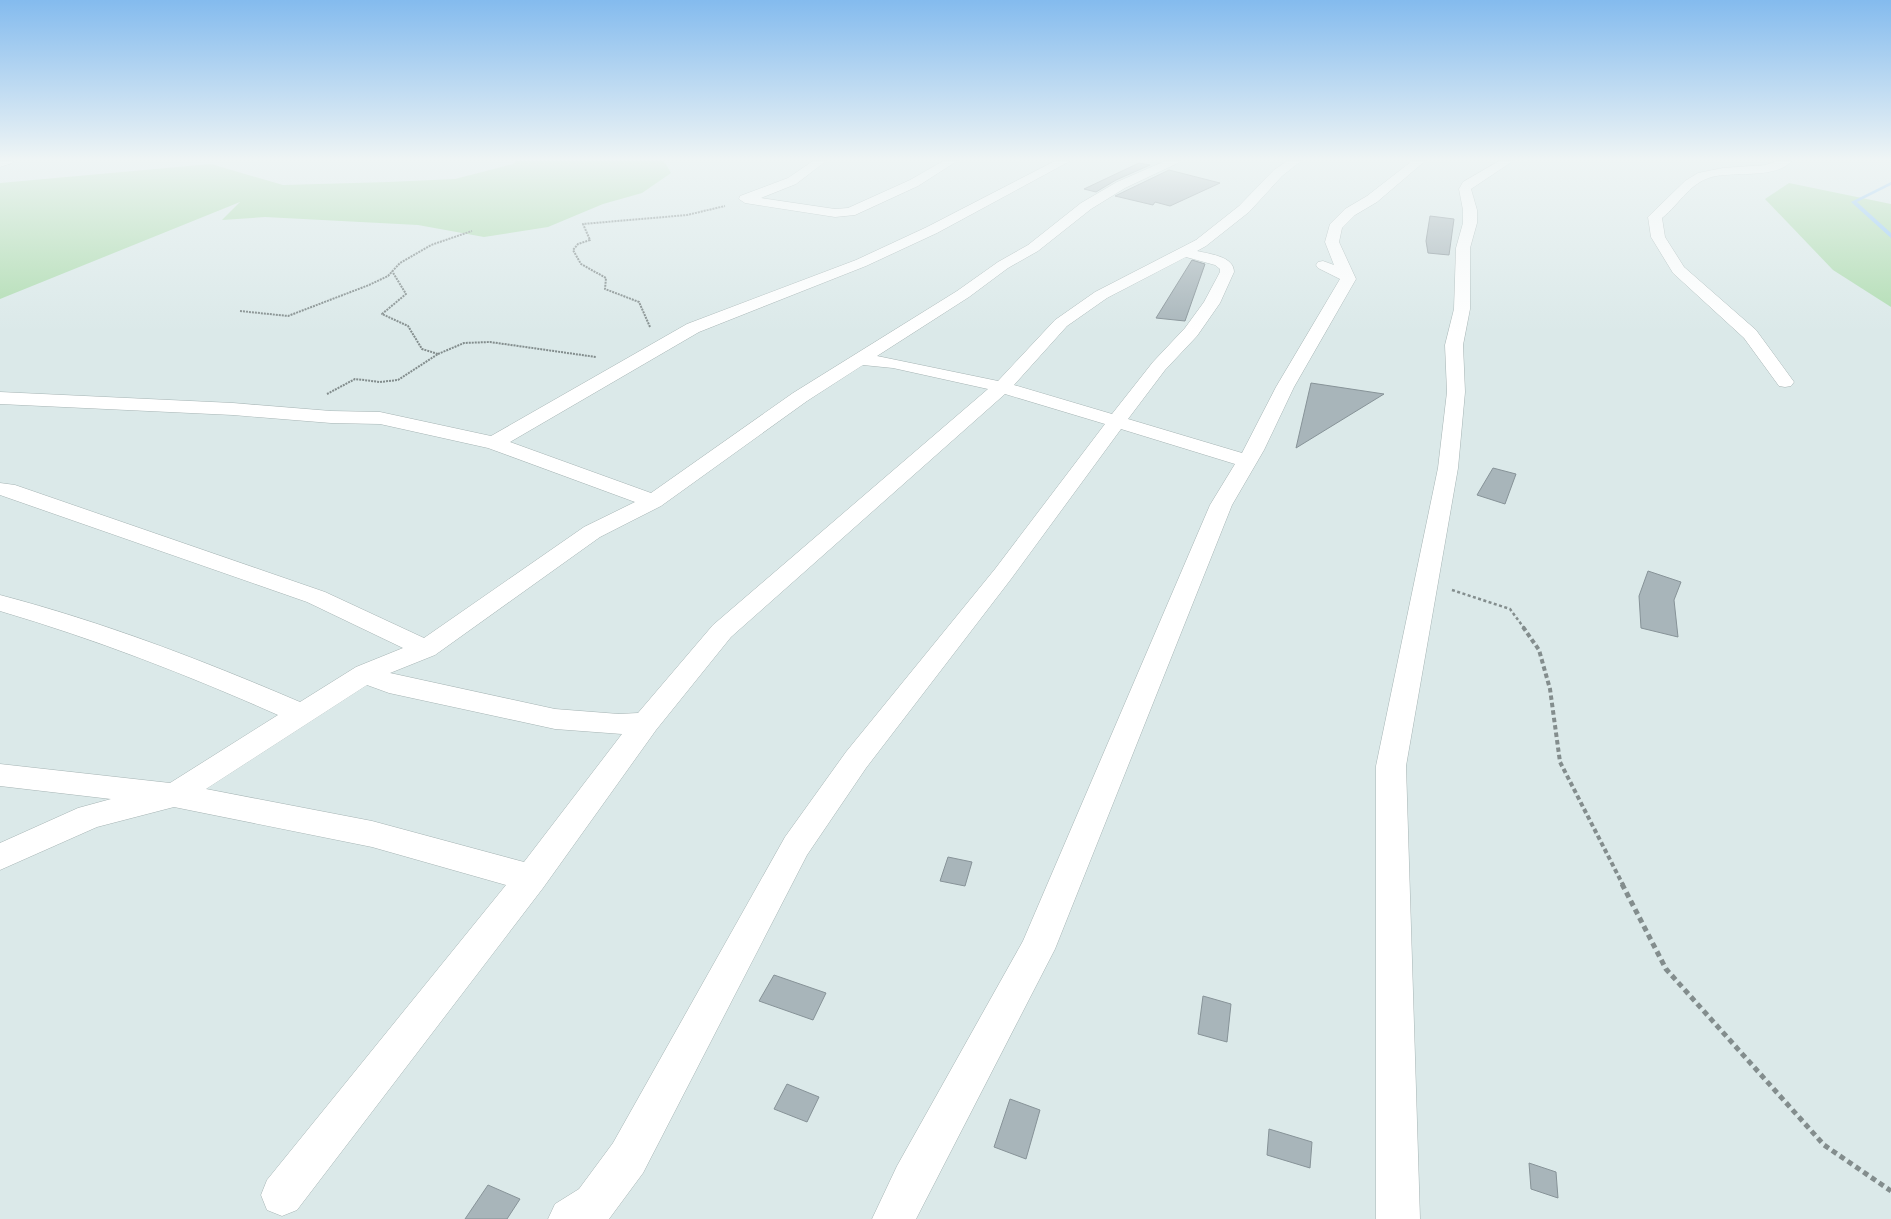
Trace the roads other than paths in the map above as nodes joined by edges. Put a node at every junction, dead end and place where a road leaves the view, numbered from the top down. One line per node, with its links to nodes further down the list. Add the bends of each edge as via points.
1 (953, 218): 15 (street, via 861,263 693,328)
2 (1071, 218): 10 (street, via 1033,248 1003,264 956,299)
3 (1232, 218): 7 (street)
4 (1344, 218): 9 (street, via 1335,226 1332,242)
5 (1470, 218): 31 (street, via 1463,248 1462,309 1454,345 1456,392 1448,468 1391,766)
6 (1655, 218): 11 (street, via 1658,236 1678,270 1750,334)
7 (1185, 252): 12 (street, via 1101,295 1060,323); 14 (street, via 1220,262 1227,267 1227,272 1212,302 1191,332 1159,366)
8 (1323, 265): 9 (street)
9 (1348, 279): 16 (street, via 1285,387)
10 (860, 358): 12 (street); 18 (street, via 780,410)
11 (1784, 382)
12 (1002, 387): 14 (street); 23 (street, via 722,631)
13 (0, 398): 15 (street, via 380,418)
14 (1117, 421): 16 (street); 29 (street, via 1003,574 856,760 796,846 628,1158 594,1204)
15 (494, 443): 18 (street)
16 (1248, 461): 30 (street, via 1221,505 1037,949)
17 (0, 489): 20 (street, via 316,597)
18 (653, 501): 20 (street, via 592,532)
19 (0, 603): 22 (street, via 135,646)
20 (426, 649): 21 (street)
21 (366, 673): 22 (street); 23 (street, via 390,684 555,719)
22 (302, 714): 25 (street)
23 (646, 723): 27 (street)
24 (0, 774): 25 (street)
25 (174, 795): 26 (street, via 89,817); 27 (street, via 372,834)
26 (0, 857)
27 (531, 878): 28 (street)
28 (282, 1195)
29 (570, 1219)
30 (894, 1219)
31 (1398, 1219)

